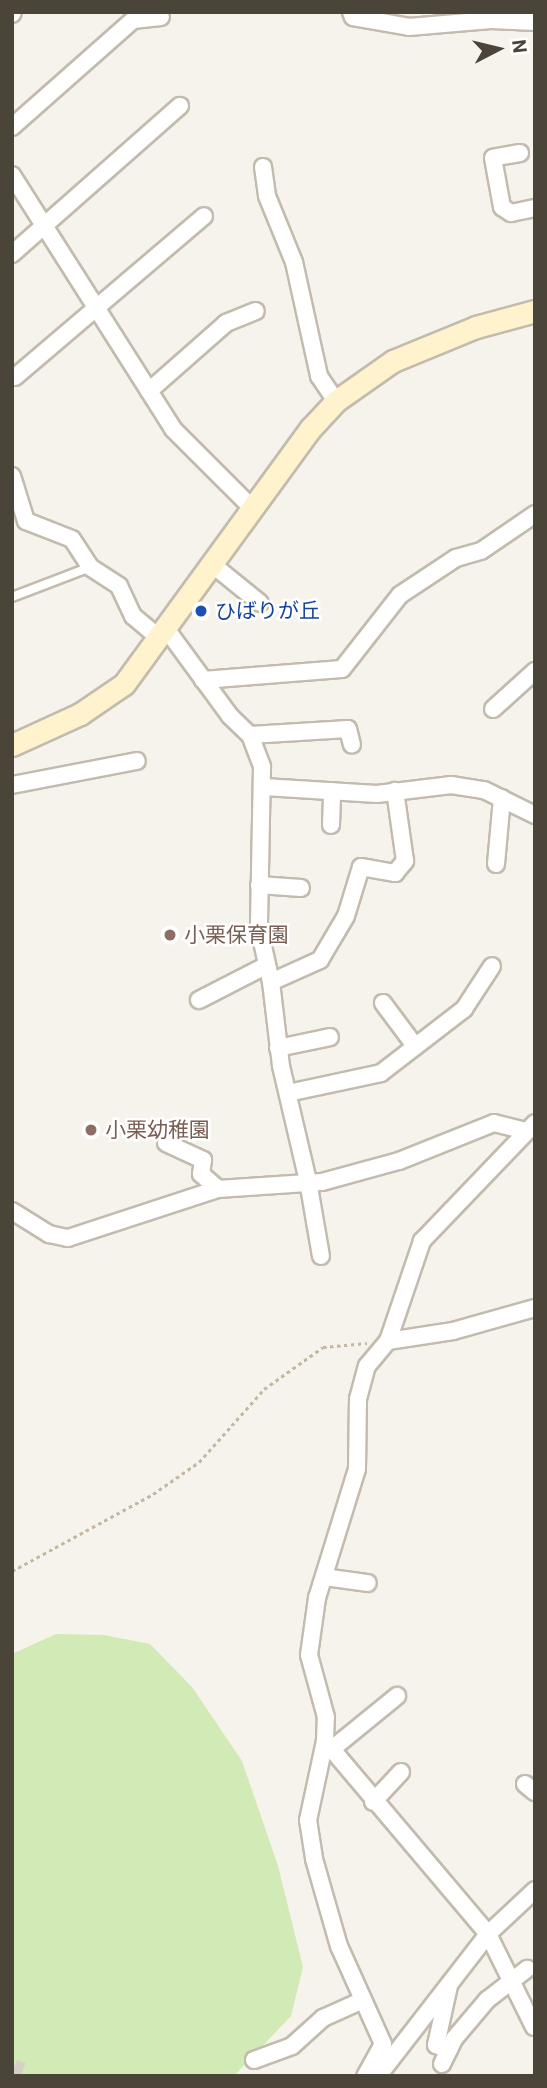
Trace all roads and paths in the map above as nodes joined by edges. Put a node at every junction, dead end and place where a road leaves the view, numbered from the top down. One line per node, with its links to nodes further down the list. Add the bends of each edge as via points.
1 (351, 12): 3 (street, via 354,17 409,27)
2 (161, 17): 5 (street, via 133,20)
3 (535, 22)
4 (180, 106): 11 (street)
5 (12, 127)
6 (520, 153): 9 (street, via 493,158 502,207 511,213)
7 (263, 167): 18 (street, via 267,196 294,262 319,376)
8 (12, 175): 11 (street)
9 (535, 208)
10 (204, 216): 13 (street)
11 (45, 227): 12 (street); 13 (street)
12 (12, 254)
13 (97, 307): 16 (street); 17 (street)
14 (256, 311): 17 (street, via 226,323)
15 (535, 311): 18 (street, via 476,327 393,361)
16 (15, 377)
17 (149, 391): 20 (street, via 173,429)
18 (336, 401): 20 (street)
19 (12, 476): 23 (street, via 26,521 72,539)
20 (252, 508): 22 (street)
21 (535, 514): 28 (street, via 481,551 456,558 400,595 342,669)
22 (213, 565): 25 (street); 26 (street)
23 (90, 567): 24 (lane); 26 (street, via 119,586 133,616)
24 (12, 597)
25 (260, 603)
26 (164, 635): 28 (street); 31 (street, via 124,684 80,714)
27 (535, 671): 29 (street)
28 (203, 680): 30 (street)
29 (493, 709)
30 (250, 735): 32 (street, via 348,729); 35 (street)
31 (12, 745)
32 (352, 745)
33 (137, 761): 34 (street)
34 (12, 785)
35 (264, 787): 36 (street); 42 (street)
36 (332, 791): 37 (street); 40 (street)
37 (395, 791): 38 (street, via 451,785); 46 (street, via 405,861 395,873 361,867 346,916 320,960)
38 (502, 798): 39 (street); 41 (street)
39 (535, 815)
40 (331, 825)
41 (496, 864)
42 (259, 885): 43 (street); 44 (street, via 259,928)
43 (301, 888)
44 (267, 965): 46 (street); 47 (street)
45 (492, 966): 50 (street, via 464,1009)
46 (271, 982): 51 (street)
47 (199, 1000)
48 (383, 1003): 50 (street)
49 (330, 1037): 51 (street)
50 (415, 1046): 52 (street, via 381,1073)
51 (278, 1048): 52 (street)
52 (288, 1093): 55 (street)
53 (531, 1127): 55 (street, via 494,1123 399,1161 322,1182); 60 (street, via 422,1241)
54 (166, 1143): 56 (street, via 203,1160 201,1174)
55 (309, 1181): 56 (street); 58 (street)
56 (218, 1189): 57 (street, via 68,1238 48,1234)
57 (12, 1211)
58 (321, 1256)
59 (535, 1308): 60 (street, via 453,1331)
60 (387, 1341): 61 (path, via 323,1347 264,1389 199,1462 153,1494); 62 (street, via 367,1366 358,1399 357,1469 345,1537)
61 (12, 1572)
62 (324, 1577): 63 (street); 65 (street, via 309,1655)
63 (368, 1583)
64 (397, 1696): 65 (street)
65 (329, 1745): 67 (street); 74 (street, via 308,1820 314,1859 339,1945)
66 (401, 1772): 67 (street)
67 (373, 1802): 69 (street)
68 (533, 1897): 69 (street)
69 (488, 1934): 71 (street); 72 (street)
70 (527, 1969): 71 (street)
71 (512, 1976): 72 (street, via 486,2000 445,2057 436,2045); 73 (street)
72 (449, 1986): 78 (street)
73 (528, 1992): 75 (street)
74 (363, 2000): 76 (street, via 323,2018 292,2046); 77 (street, via 383,2045)
75 (534, 2027)
76 (254, 2060)
77 (365, 2076)
78 (378, 2076)

